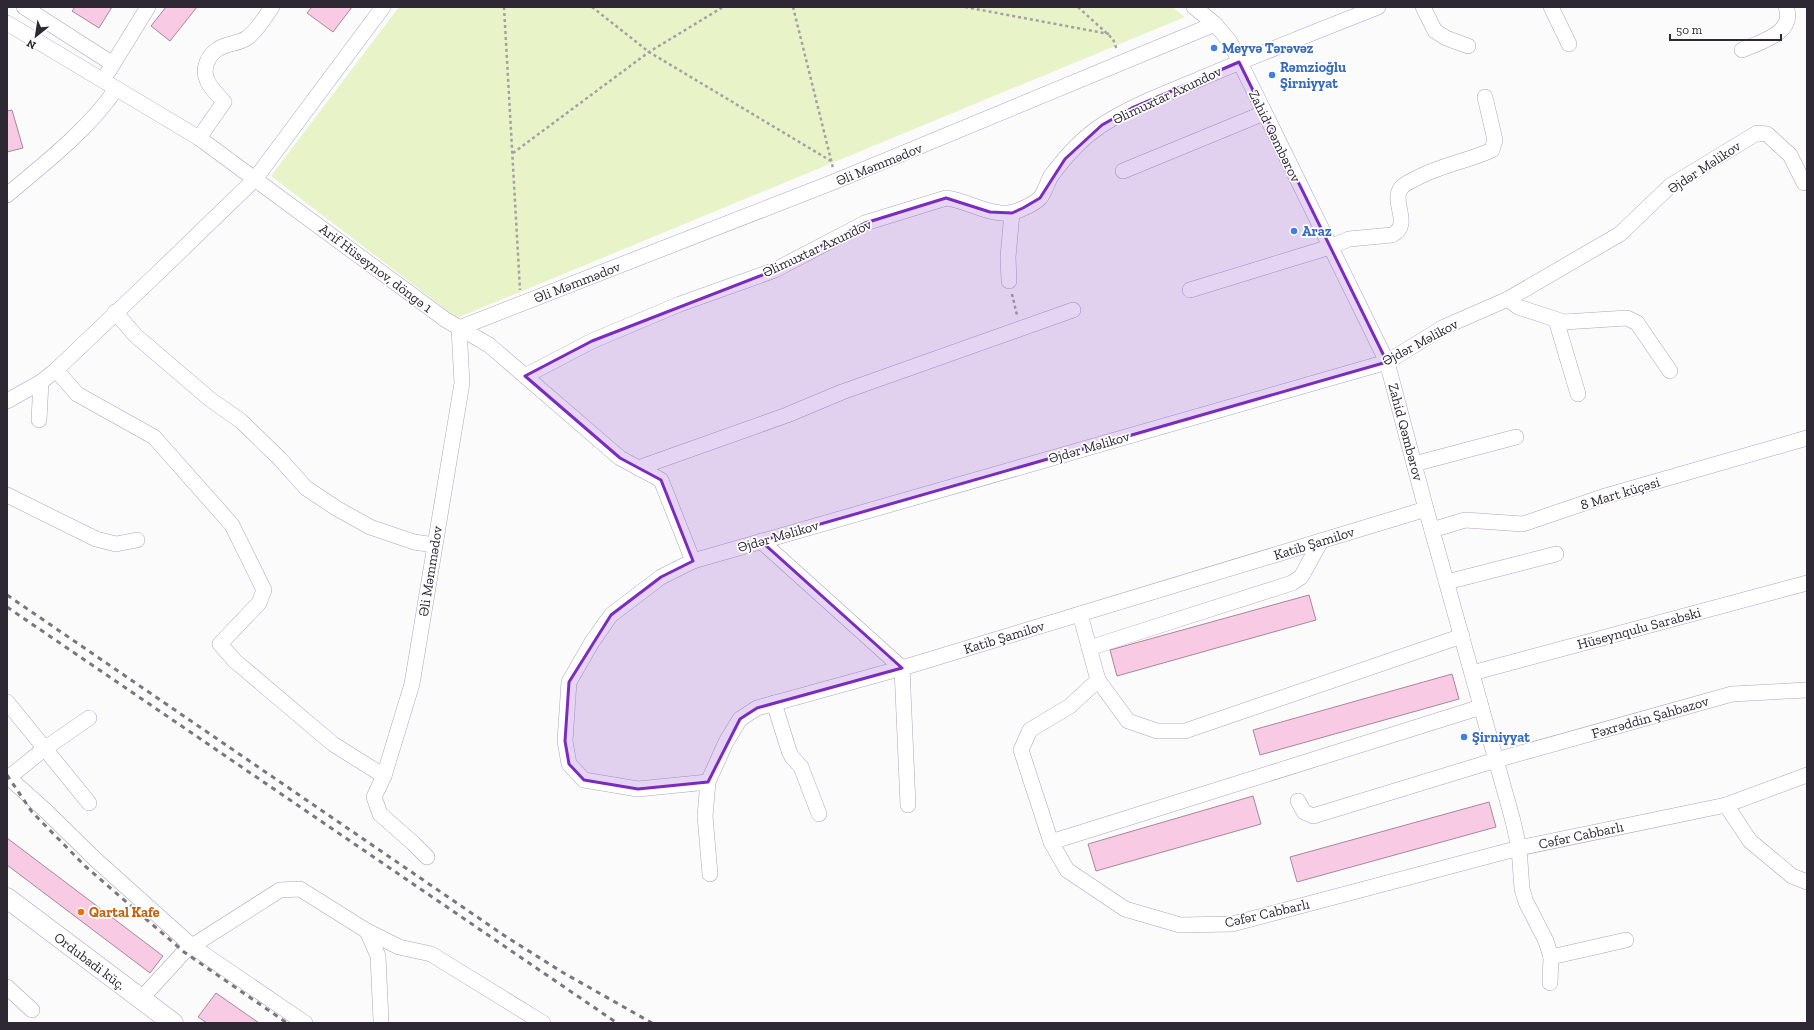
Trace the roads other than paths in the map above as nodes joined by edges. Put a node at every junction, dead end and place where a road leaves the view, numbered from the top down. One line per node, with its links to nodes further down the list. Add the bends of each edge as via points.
1 (24, 7): 16 (street)
2 (148, 7): 16 (street)
3 (272, 7): 21 (street, via 249,36 240,42 217,49 207,61 207,80 224,102)
4 (383, 7): 23 (street)
5 (1194, 7): 11 (street, Zahid Qəmbərov)
6 (1378, 7): 15 (street, Əlimuxtar Axundov)
7 (1423, 7): 13 (street, via 1435,31)
8 (1551, 7): 12 (street)
9 (1786, 7): 14 (street, via 1789,17 1784,28)
10 (7, 23): 17 (street, Arif Hüseynov, döngə 1)
11 (1215, 24): 15 (street, Zahid Qəmbərov, via 1230,42); 34 (street, Əli Məmmədov, via 851,175)
12 (1569, 44)
13 (1468, 46)
14 (1742, 50)
15 (1239, 62): 20 (street, Zahid Qəmbərov); 26 (street, Əlimuxtar Axundov, via 1132,108 1102,125 1065,159 1050,178 1040,198)
16 (113, 64): 17 (street)
17 (102, 81): 18 (street, Arif Hüseynov, döngə 1)
18 (116, 90): 21 (street, Arif Hüseynov, döngə 1); 25 (street, via 97,114 40,168)
19 (1485, 97): 27 (street, via 1495,140 1492,150 1428,172 1404,185 1398,195 1402,222 1396,233 1349,239)
20 (1264, 113): 22 (street); 27 (street, Zahid Qəmbərov)
21 (199, 138): 23 (street, Arif Hüseynov, döngə 1)
22 (1123, 171)
23 (255, 178): 32 (street); 34 (street, Arif Hüseynov, döngə 1)
24 (1804, 183): 30 (street, Əjdər Məlikov, via 1790,155 1767,134 1757,133 1670,186 1620,234)
25 (7, 195)
26 (1012, 213): 28 (street, via 1008,257); 38 (street, Əlimuxtar Axundov, via 990,212 960,199 946,198 865,223 775,270 680,304 600,338)
27 (1330, 248): 29 (street); 35 (street, Zahid Qəmbərov)
28 (1009, 281)
29 (1190, 290)
30 (1508, 299): 33 (street, via 1518,308); 35 (street, Əjdər Məlikov, via 1444,327)
31 (1073, 310): 46 (street)
32 (115, 312): 36 (street); 53 (street, via 136,336 211,400 240,421 306,488 370,527 414,542)
33 (1556, 320): 37 (street, via 1570,322 1627,318 1637,323); 40 (street)
34 (459, 328): 38 (street, Arif Hüseynov, döngə 1, via 490,346); 53 (street, Əli Məmmədov, via 462,384)
35 (1387, 362): 45 (street, Zahid Qəmbərov); 51 (street, Əjdər Məlikov)
36 (56, 370): 39 (street); 72 (street, via 77,394 154,437 232,524 264,590 259,603 220,644 235,661 333,744)
37 (1670, 371)
38 (525, 376): 46 (street, Arif Hüseynov, döngə 1, via 620,458)
39 (41, 382): 41 (street); 42 (street)
40 (1578, 394)
41 (7, 401)
42 (39, 420)
43 (1516, 437): 45 (street)
44 (1807, 438): 49 (street, 8 Mart küçəsi, via 1602,497 1523,524 1465,520)
45 (1414, 464): 48 (street, Zahid Qəmbərov)
46 (638, 468): 55 (street, Arif Hüseynov, döngə 1, via 661,480)
47 (7, 495): 50 (street, via 96,539 116,544)
48 (1426, 509): 49 (street, Zahid Qəmbərov); 52 (street, Katib Şamilov)
49 (1432, 530): 56 (street, Zahid Qəmbərov)
50 (137, 540)
51 (762, 540): 55 (street, Əjdər Məlikov); 61 (street)
52 (1321, 541): 58 (street, Katib Şamilov); 60 (street, via 1301,577 1292,583)
53 (434, 545): 72 (street, Əli Məmmədov, via 412,684)
54 (1556, 554): 56 (street)
55 (693, 561): 74 (street, Əjdər Məlikov, via 661,578 611,615 569,682 565,741 569,764 584,780 638,790)
56 (1447, 582): 59 (street, Zahid Qəmbərov)
57 (1807, 583): 62 (street, Hüseynqulu Sarabski)
58 (1080, 614): 60 (street); 61 (street, Katib Şamilov)
59 (1462, 636): 62 (street, Zahid Qəmbərov); 63 (street, via 1185,731 1157,731 1128,721)
60 (1089, 648): 63 (street)
61 (902, 668): 66 (street, Katib Şamilov); 77 (street)
62 (1472, 673): 67 (street, Zahid Qəmbərov)
63 (1098, 680): 80 (street, Cəfər Cabbarlı, via 1070,706 1030,730 1021,750)
64 (1807, 690): 70 (street, Fəxrəddin Şahbazov, via 1732,694)
65 (7, 702): 69 (street)
66 (774, 703): 74 (street, Katib Şamilov, via 757,708 740,719 726,742); 79 (street, via 789,751 801,767)
67 (1481, 707): 70 (street, Zahid Qəmbərov); 80 (street)
68 (89, 718): 69 (street)
69 (44, 749): 73 (street); 76 (street)
70 (1496, 760): 75 (street, Fəxrəddin Şahbazov, via 1313,816 1304,812); 81 (street, Zahid Qəmbərov)
71 (1807, 775): 78 (street, Cəfər Cabbarlı)
72 (384, 776): 82 (street, Əli Məmmədov, via 374,797 380,814)
73 (8, 778): 88 (street)
74 (708, 782): 83 (street, Katib Şamilov, via 705,816)
75 (1298, 800)
76 (89, 803)
77 (908, 805)
78 (1726, 805): 81 (street, Cəfər Cabbarlı); 84 (street, via 1750,841 1792,876)
79 (819, 814)
80 (1051, 842): 81 (street, Cəfər Cabbarlı, via 1067,870 1125,910 1180,925 1232,924)
81 (1519, 848): 89 (street, Zahid Qəmbərov, via 1522,889)
82 (426, 857)
83 (710, 874)
84 (1807, 882)
85 (7, 898): 92 (main road, Ordubadi küç.)
86 (367, 931): 88 (street, via 300,889 280,890); 95 (street, via 378,956); 96 (street, via 399,947 431,954)
87 (1626, 940): 89 (street)
88 (192, 946): 92 (street); 97 (street)
89 (1551, 957): 90 (street)
90 (1550, 983)
91 (7, 987): 93 (street)
92 (140, 1000): 94 (main road, Ordubadi küç.)
93 (32, 1010)
94 (165, 1021)
95 (381, 1021)
96 (543, 1022)
97 (305, 1023)

